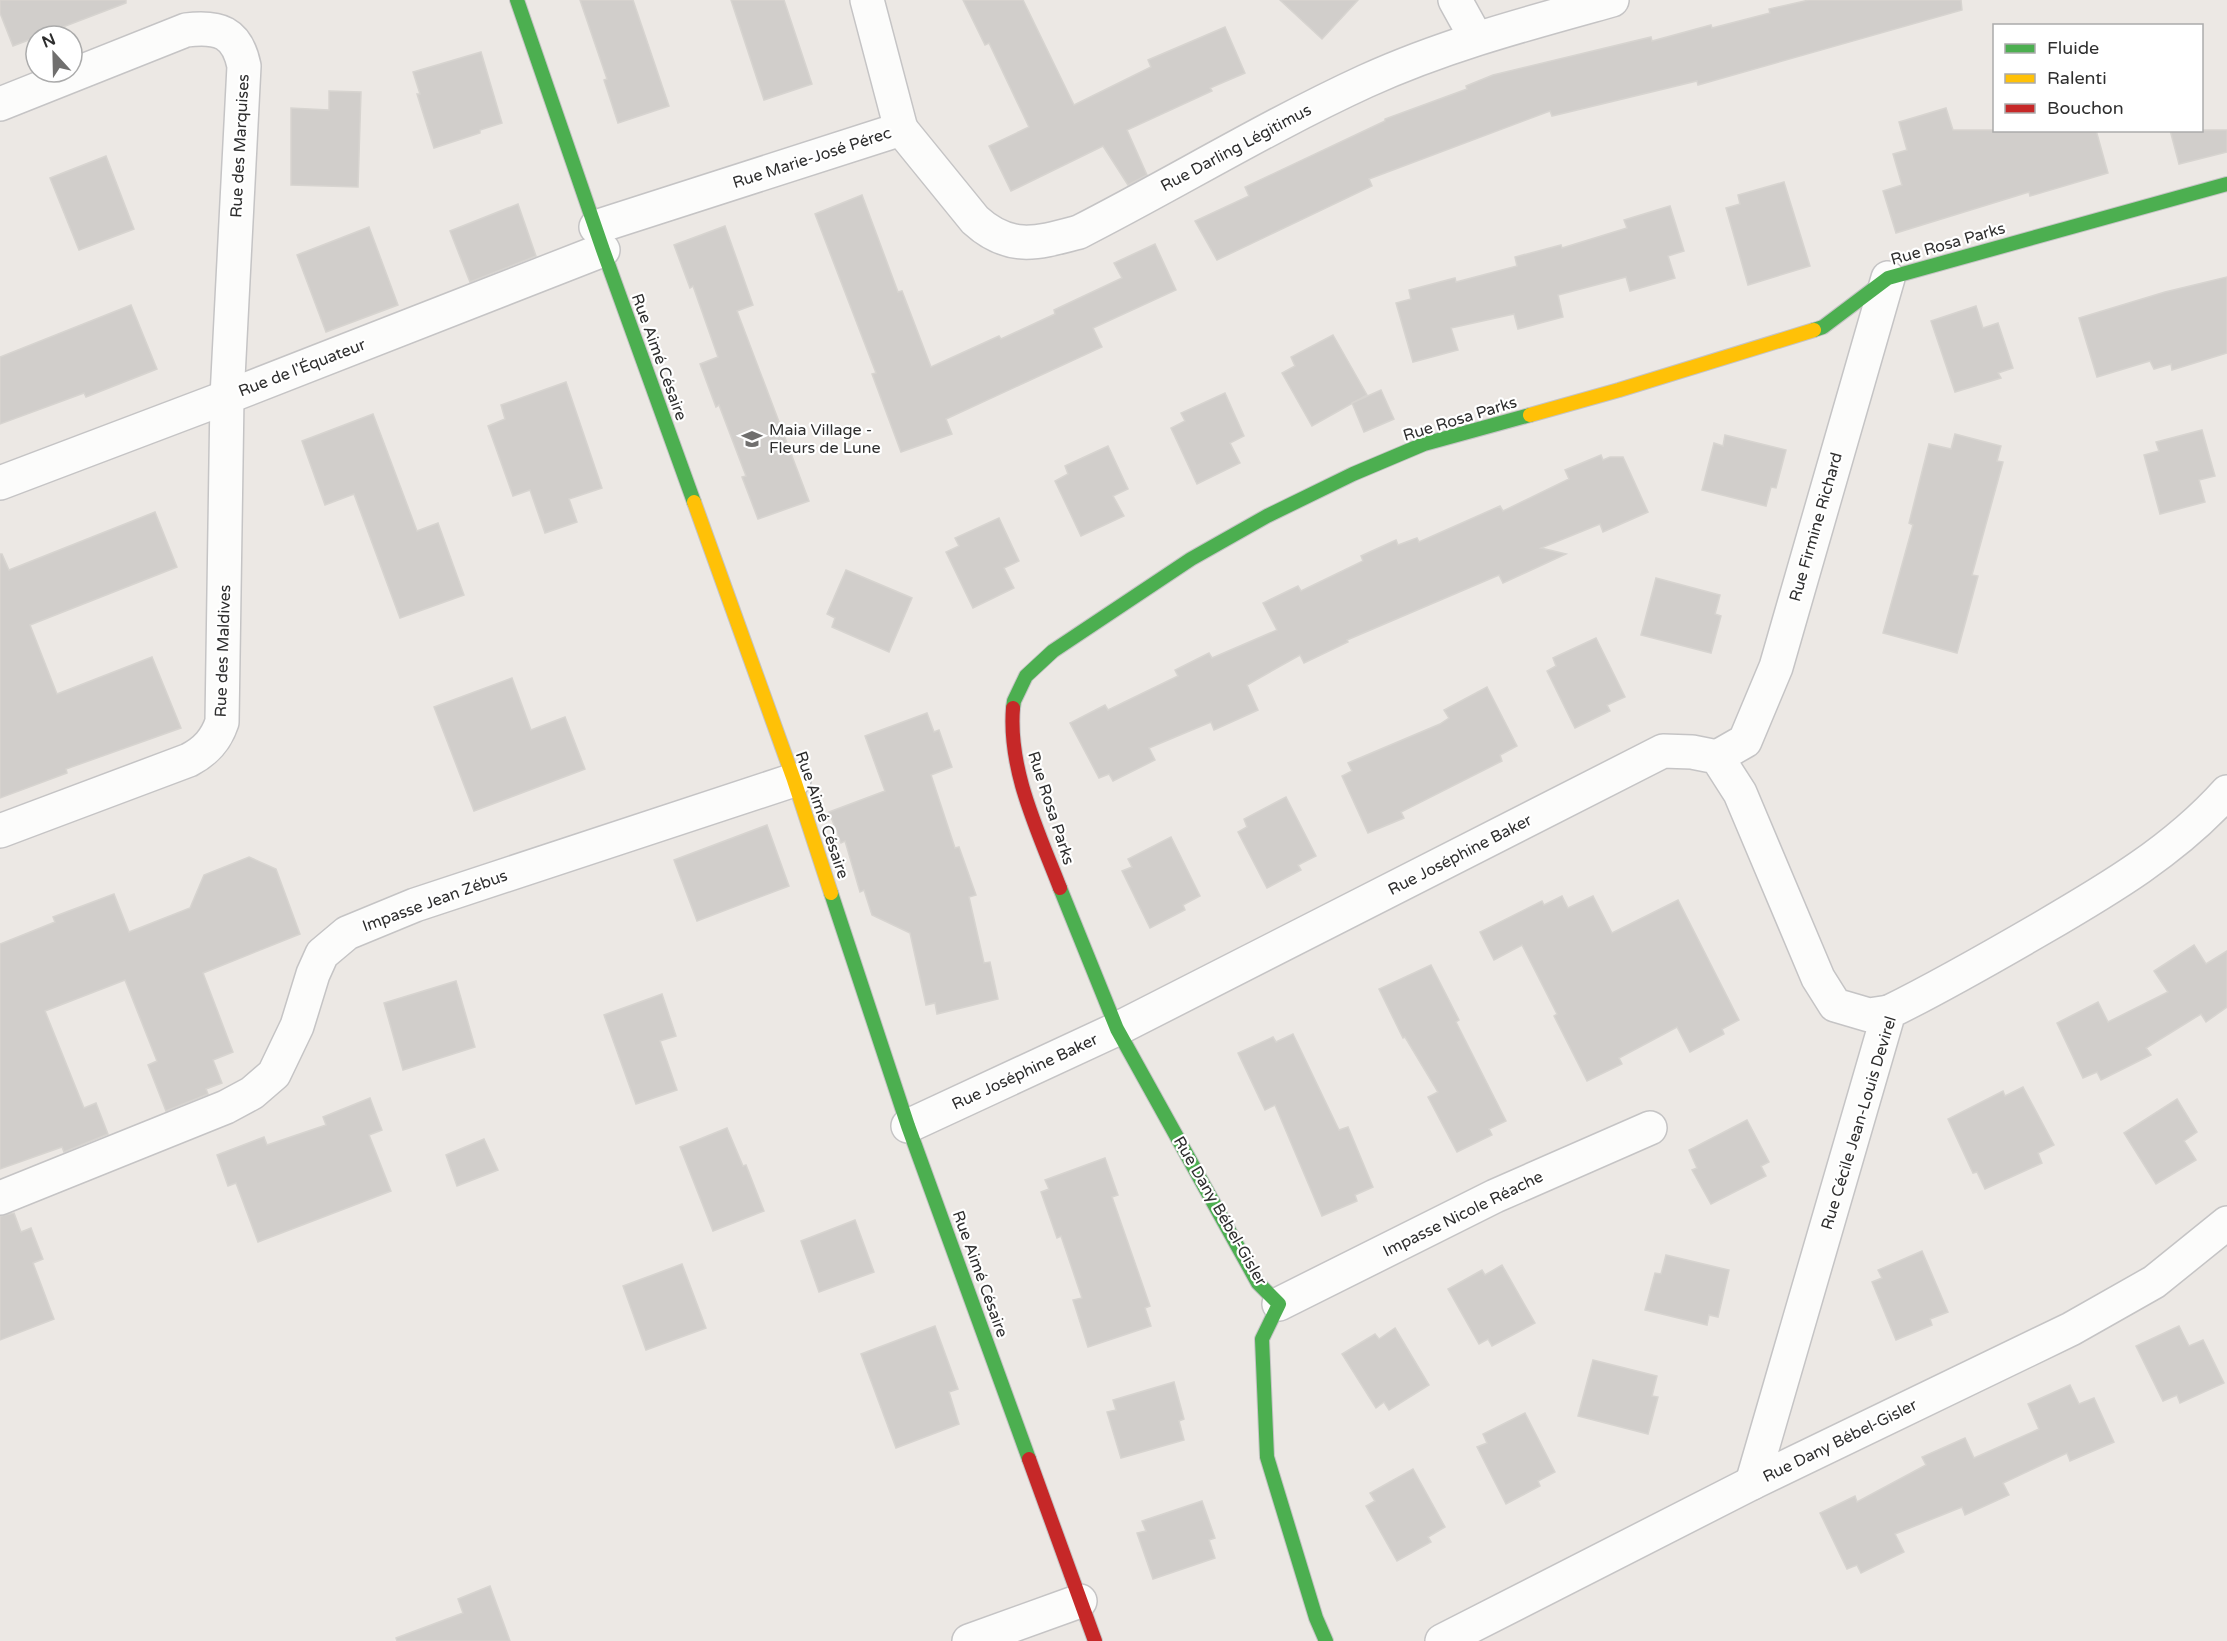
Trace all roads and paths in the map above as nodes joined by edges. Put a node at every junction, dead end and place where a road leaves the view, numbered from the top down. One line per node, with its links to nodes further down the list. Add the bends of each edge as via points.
1 (517, 0): 9 (street, Rue Aimé Césaire)
2 (867, 0): 7 (street, Rue Marie-José Pérec)
3 (1455, 0): 5 (street)
4 (1612, 0): 5 (street, Rue Darling Légitimus)
5 (1476, 38): 7 (street, Rue Darling Légitimus, via 1367,81 1079,232 1052,239 1007,241 986,230)
6 (0, 104): 11 (street, Rue des Marquises, via 186,30 204,28 228,35 240,48 244,66)
7 (901, 129): 9 (street, Rue Marie-José Pérec)
8 (2227, 184): 10 (street, Rue Rosa Parks)
9 (599, 239): 11 (street, Rue de l'Équateur); 14 (street, Rue Aimé Césaire)
10 (1888, 278): 13 (street, Rue Firmine Richard, via 1776,667 1745,741); 18 (street, Rue Rosa Parks, via 1823,327 1619,390 1424,444 1353,474 1191,559 1063,644 1026,676 1014,701 1012,724 1017,766 1038,832)
11 (227, 398): 12 (street, Rue de l'Équateur); 16 (street, Rue des Maldives, via 223,716 219,731 209,746 189,760)
12 (0, 483)
13 (1717, 757): 17 (street, via 1740,793 1818,978 1835,1005 1869,1015); 18 (street, Rue Joséphine Baker, via 1663,751)
14 (794, 780): 19 (street, Rue Aimé Césaire); 21 (street, Impasse Jean Zébus, via 415,905 347,933 322,954 297,1026 274,1074 252,1093)
15 (2227, 792): 17 (street, Rue Cécile Jean-Louis Devirel, via 2180,839 2136,871 1946,984)
16 (0, 831)
17 (1889, 1012): 24 (street, Rue Cécile Jean-Louis Devirel)
18 (1117, 1029): 19 (street, Rue Joséphine Baker); 23 (street, Rue Dany Bébel-Gisler, via 1258,1283)
19 (908, 1126): 25 (street, Rue Aimé Césaire)
20 (1650, 1128): 23 (street, Impasse Nicole Réache, via 1495,1196)
21 (0, 1198)
22 (2227, 1223): 24 (street, Rue Dany Bébel-Gisler, via 2154,1282 2072,1329)
23 (1279, 1304): 28 (street, via 1262,1339 1267,1457)
24 (1752, 1483): 29 (street, Rue Dany Bébel-Gisler)
25 (1080, 1601): 26 (street); 27 (street, Rue Aimé Césaire)
26 (969, 1641)
27 (1095, 1641)
28 (1326, 1641)
29 (1442, 1641)

